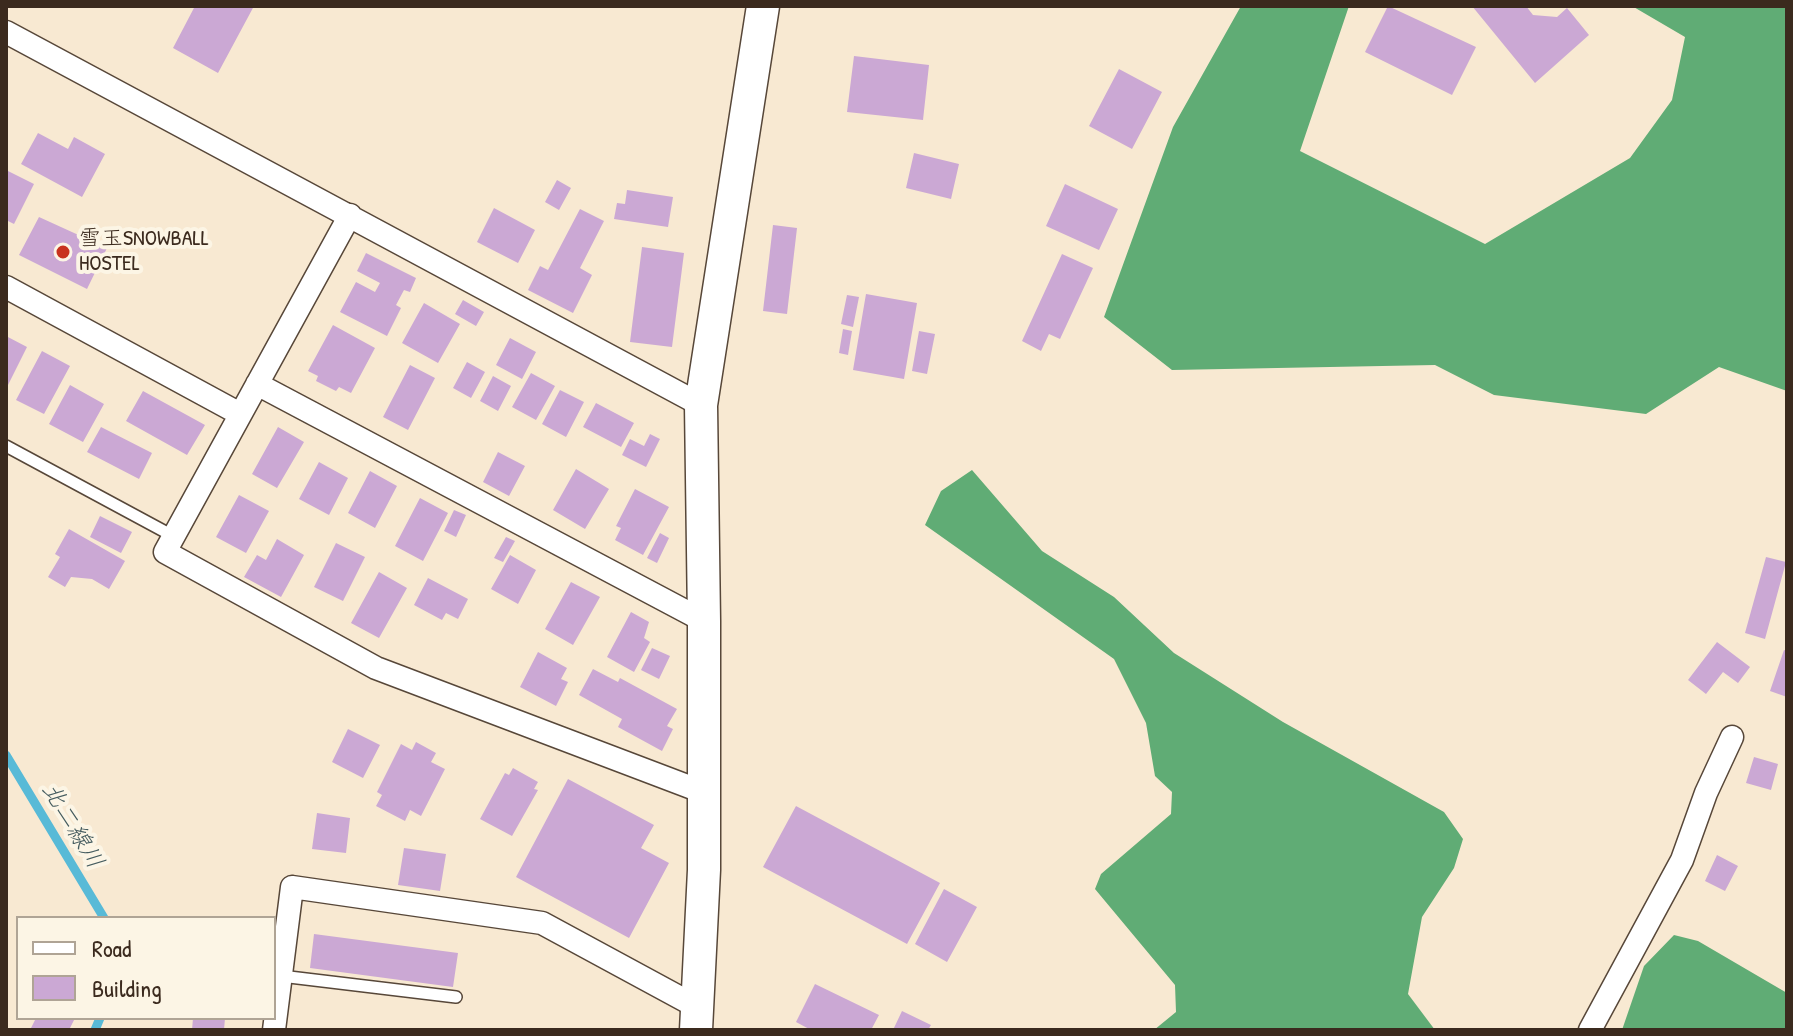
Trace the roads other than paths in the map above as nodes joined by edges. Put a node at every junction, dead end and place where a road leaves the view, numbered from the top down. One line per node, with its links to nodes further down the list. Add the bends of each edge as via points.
1 (763, 6): 6 (street)
2 (6, 32): 3 (street)
3 (350, 215): 5 (street); 6 (street)
4 (6, 287): 7 (street)
5 (257, 384): 7 (street); 10 (street)
6 (701, 405): 10 (street)
7 (240, 414): 9 (street)
8 (6, 446): 9 (lane)
9 (173, 536): 12 (street, via 165,552 376,668)
10 (704, 621): 12 (street)
11 (1732, 737): 17 (street, via 1682,860)
12 (703, 792): 16 (street)
13 (281, 976): 14 (lane); 15 (street); 16 (street, via 292,887 542,923)
14 (456, 997)
15 (276, 1015)
16 (697, 1019)
17 (1590, 1030)

